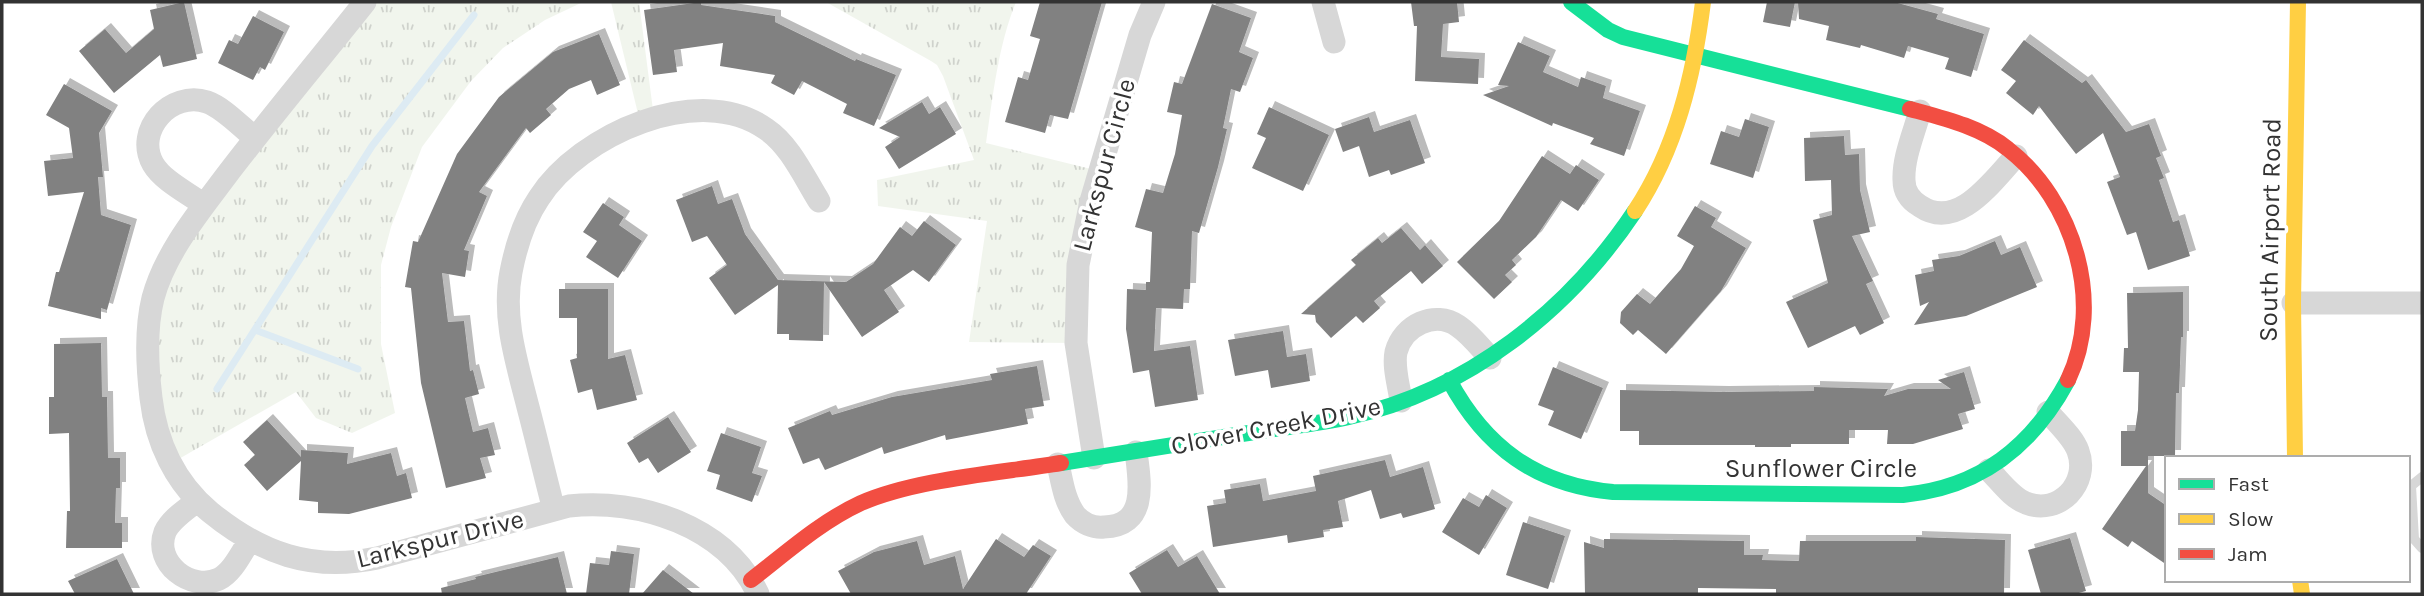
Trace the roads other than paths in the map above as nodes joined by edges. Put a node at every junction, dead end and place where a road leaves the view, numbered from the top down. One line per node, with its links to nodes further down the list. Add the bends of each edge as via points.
1 (365, 2): 10 (street, Larkspur Drive)
2 (1154, 2): 22 (street, Larkspur Circle, via 1091,201 1078,265 1076,343)
3 (1323, 2): 7 (street)
4 (1571, 2): 8 (street, via 1623,37)
5 (1703, 2): 8 (street, Clover Creek Drive)
6 (2298, 2): 14 (street, South Airport Road)
7 (1334, 41)
8 (1695, 54): 9 (street, Sunflower Circle); 16 (street, Clover Creek Drive, via 1667,150 1629,219 1566,295)
9 (1920, 111): 11 (street, Sunflower Circle, via 1984,134); 11 (street, via 1904,184 1911,199 1927,210 1944,213 1960,209)
10 (255, 138): 13 (street, Larkspur Drive); 13 (street, via 206,102 182,101 159,114 149,138 152,162 162,175)
11 (2016, 156): 19 (street, Sunflower Circle, via 2057,209 2082,284 2079,353)
12 (820, 201): 27 (street, via 776,136 746,118 709,111 665,115 624,129 569,164 548,186 521,234 508,314)
13 (204, 205): 26 (street, Larkspur Drive, via 160,280 151,308 148,346 156,426 170,464)
14 (2293, 303): 15 (street); 21 (street, South Airport Road)
15 (2422, 303)
16 (1490, 358): 17 (street, Clover Creek Drive); 18 (street, via 1453,323 1420,323 1405,335 1396,351)
17 (1449, 380): 18 (street, Clover Creek Drive); 24 (street, Sunflower Circle, via 1476,424 1508,453 1550,478 1595,491 1913,495 1947,488)
18 (1401, 401): 20 (street, Clover Creek Drive, via 1350,417)
19 (2048, 412): 24 (street, Sunflower Circle, via 2025,441); 24 (street, via 2078,452 2080,475 2072,492 2051,504 2036,506 2016,497)
20 (1136, 452): 22 (street, Clover Creek Drive); 23 (street, via 1140,479 1136,508 1126,522 1106,527 1088,525 1076,516)
21 (2295, 456)
22 (1094, 458): 23 (street, Clover Creek Drive)
23 (1058, 464): 30 (street, Clover Creek Drive, via 935,483 875,498 836,517)
24 (1989, 470)
25 (2422, 477): 29 (lane, via 2412,486 2414,539)
26 (197, 501): 28 (street, Larkspur Drive); 28 (street, via 164,536 165,556 175,572 196,581 218,579)
27 (554, 510): 28 (street, Larkspur Drive, via 354,562 305,560); 30 (street, Larkspur Drive, via 609,504 660,514 706,537)
28 (250, 540)
29 (2422, 548)
30 (755, 587)

